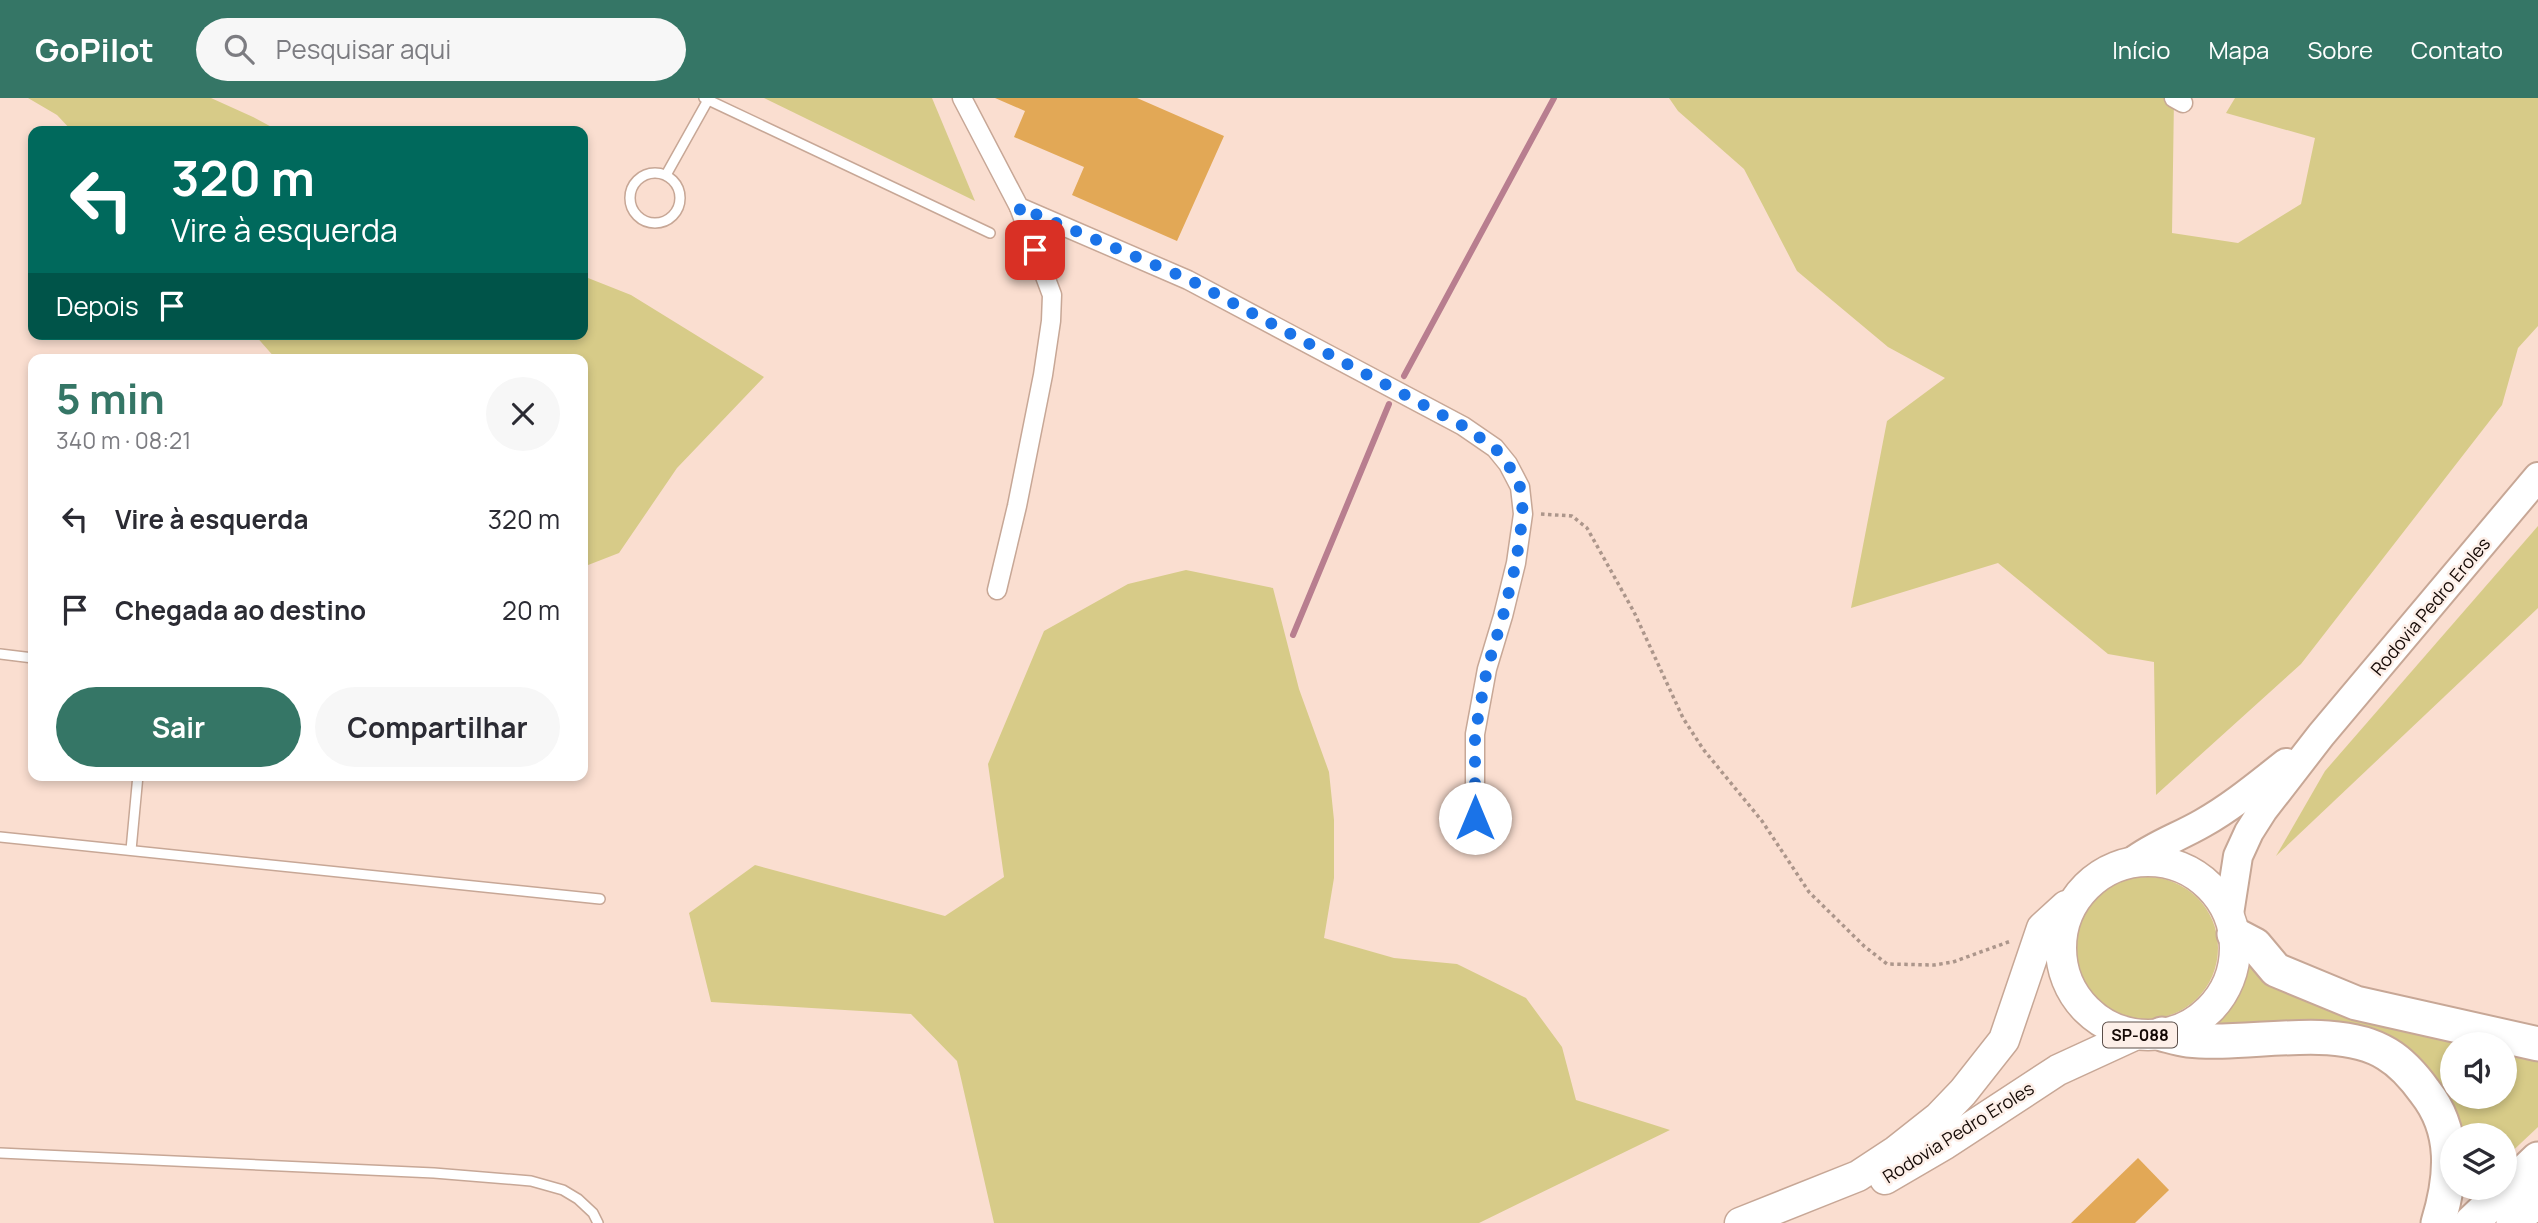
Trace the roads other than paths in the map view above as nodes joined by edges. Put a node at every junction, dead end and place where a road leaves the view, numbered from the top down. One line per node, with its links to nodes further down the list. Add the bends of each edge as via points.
1 (962, 98): 4 (street)
2 (706, 99): 3 (lane); 5 (lane)
3 (666, 176): 3 (lane, via 646,174 633,186 631,201 644,220 668,219 678,207 680,191)
4 (1019, 207): 7 (street, via 1052,295 1051,321); 12 (street, via 1188,279 1463,426 1495,448 1508,464 1520,487 1523,514 1516,563 1475,734)
5 (990, 233)
6 (2538, 477): 10 (main road, Rodovia Pedro Eroles / SP-088)
7 (997, 590)
8 (0, 654): 9 (lane)
9 (28, 657)
10 (2321, 735): 15 (main road, Rodovia Pedro Eroles / SP-088, via 2232,806); 18 (main road, Rodovia Pedro Eroles / SP-088, via 2249,832 2238,856)
11 (137, 781): 14 (lane)
12 (1475, 818)
13 (0, 837): 14 (lane)
14 (131, 850): 17 (lane)
15 (2132, 862): 16 (highway, Rodovia Pedro Eroles / SP-088, via 2104,872); 18 (highway, Rodovia Pedro Eroles / SP-088, via 2179,866 2200,877 2217,894)
16 (2082, 891): 19 (highway, Rodovia Pedro Eroles / SP-088, via 2068,913 2061,937 2062,963 2070,987 2084,1008 2104,1023); 25 (highway, Rodovia Pedro Eroles / SP-088, via 2042,928 2004,1040 1939,1117 1858,1176)
17 (600, 899)
18 (2232, 924): 19 (highway, Rodovia Pedro Eroles / SP-088, via 2235,957 2219,999 2184,1027); 20 (highway, via 2276,970 2356,1003)
19 (2147, 1035): 26 (highway, Rodovia Pedro Eroles / SP-088, via 2058,1070 1888,1177); 27 (highway, via 2189,1040 2327,1038 2357,1041 2388,1054 2414,1077 2446,1130 2447,1195)
20 (2538, 1044)
21 (0, 1153): 24 (lane, via 531,1181 571,1194)
22 (2538, 1159): 28 (highway)
23 (2538, 1198): 29 (highway)
24 (598, 1223)
25 (1740, 1223)
26 (1781, 1223)
27 (2438, 1223)
28 (2471, 1223)
29 (2513, 1223)

